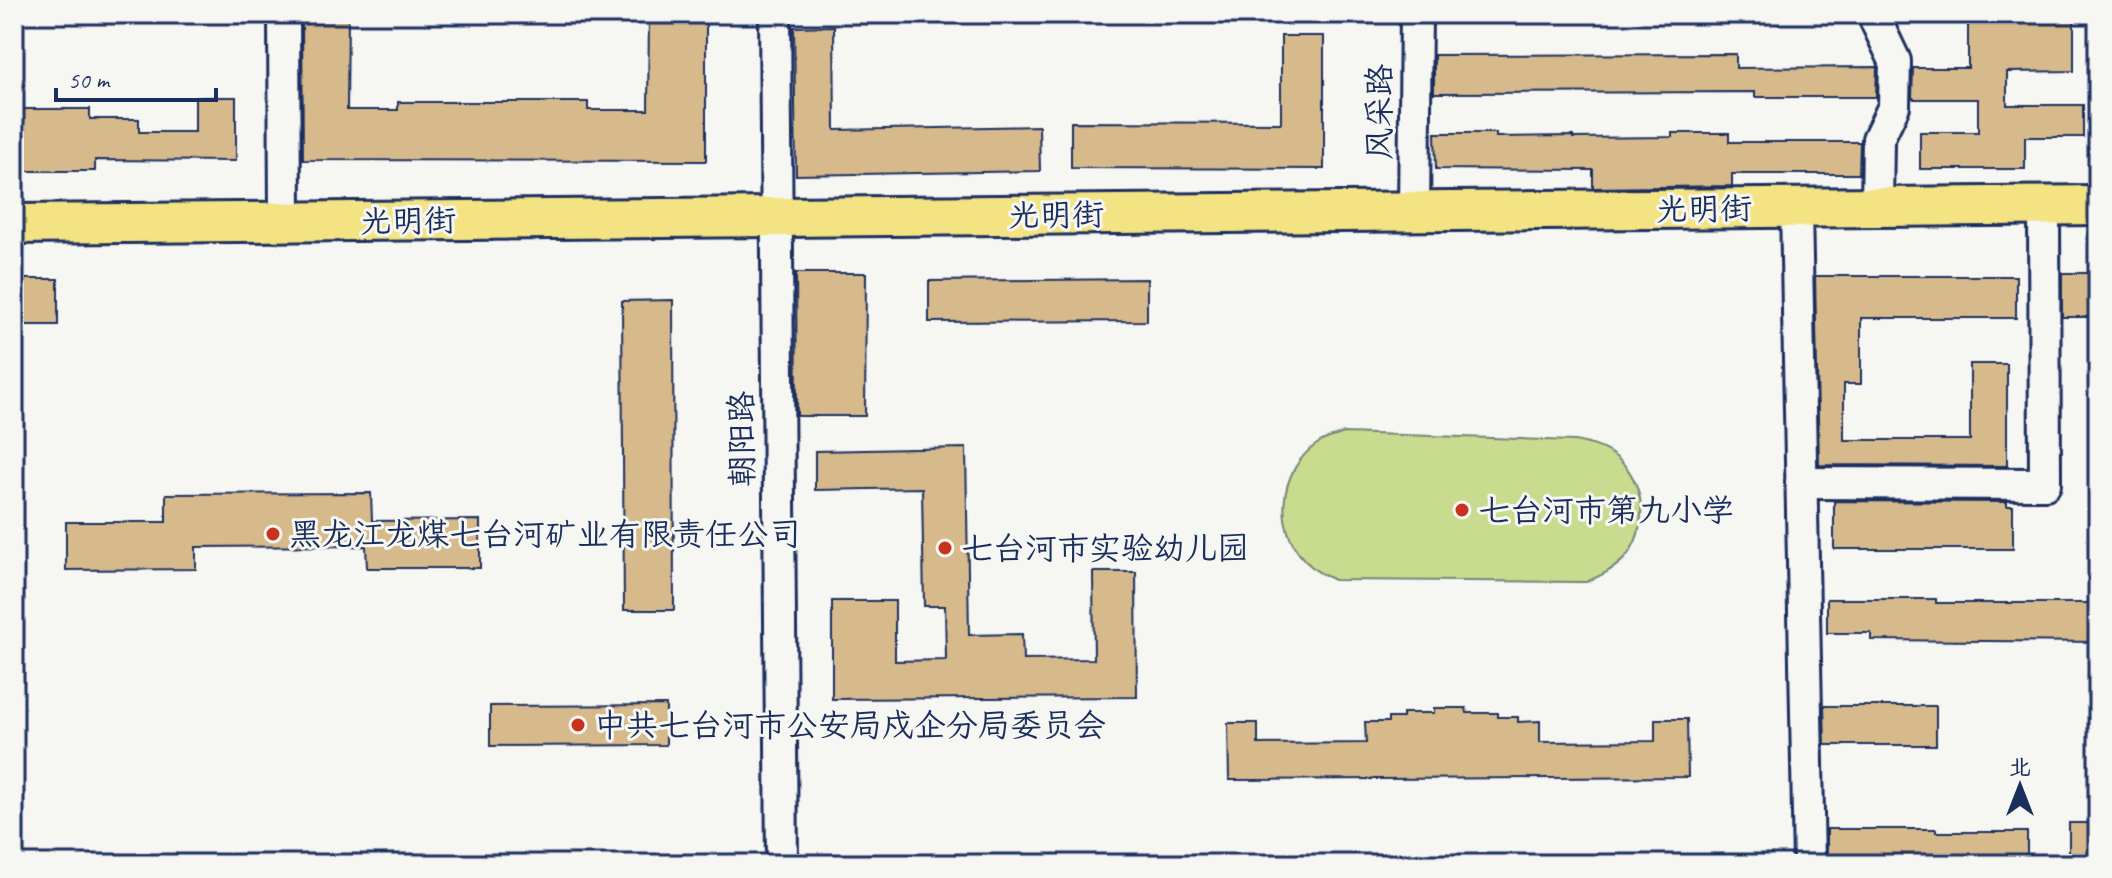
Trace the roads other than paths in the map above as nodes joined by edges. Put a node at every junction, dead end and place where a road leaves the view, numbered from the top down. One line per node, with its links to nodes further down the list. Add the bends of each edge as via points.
1 (284, 14): 11 (street)
2 (775, 14): 10 (street, 朝阳路)
3 (1416, 14): 9 (street, 风采路)
4 (1875, 14): 7 (street, via 1895,61 1894,106 1878,139)
5 (2044, 205): 6 (main road, 光明街); 7 (main road, 光明街); 13 (street, via 2045,484)
6 (2098, 205)
7 (1877, 207): 8 (main road, 光明街)
8 (1796, 208): 9 (main road, 光明街); 13 (street)
9 (1414, 211): 10 (main road, 光明街)
10 (776, 217): 11 (main road, 光明街); 14 (street, 朝阳路)
11 (285, 222): 12 (main road, 光明街)
12 (14, 224)
13 (1801, 483): 15 (street)
14 (782, 864)
15 (1809, 864)

